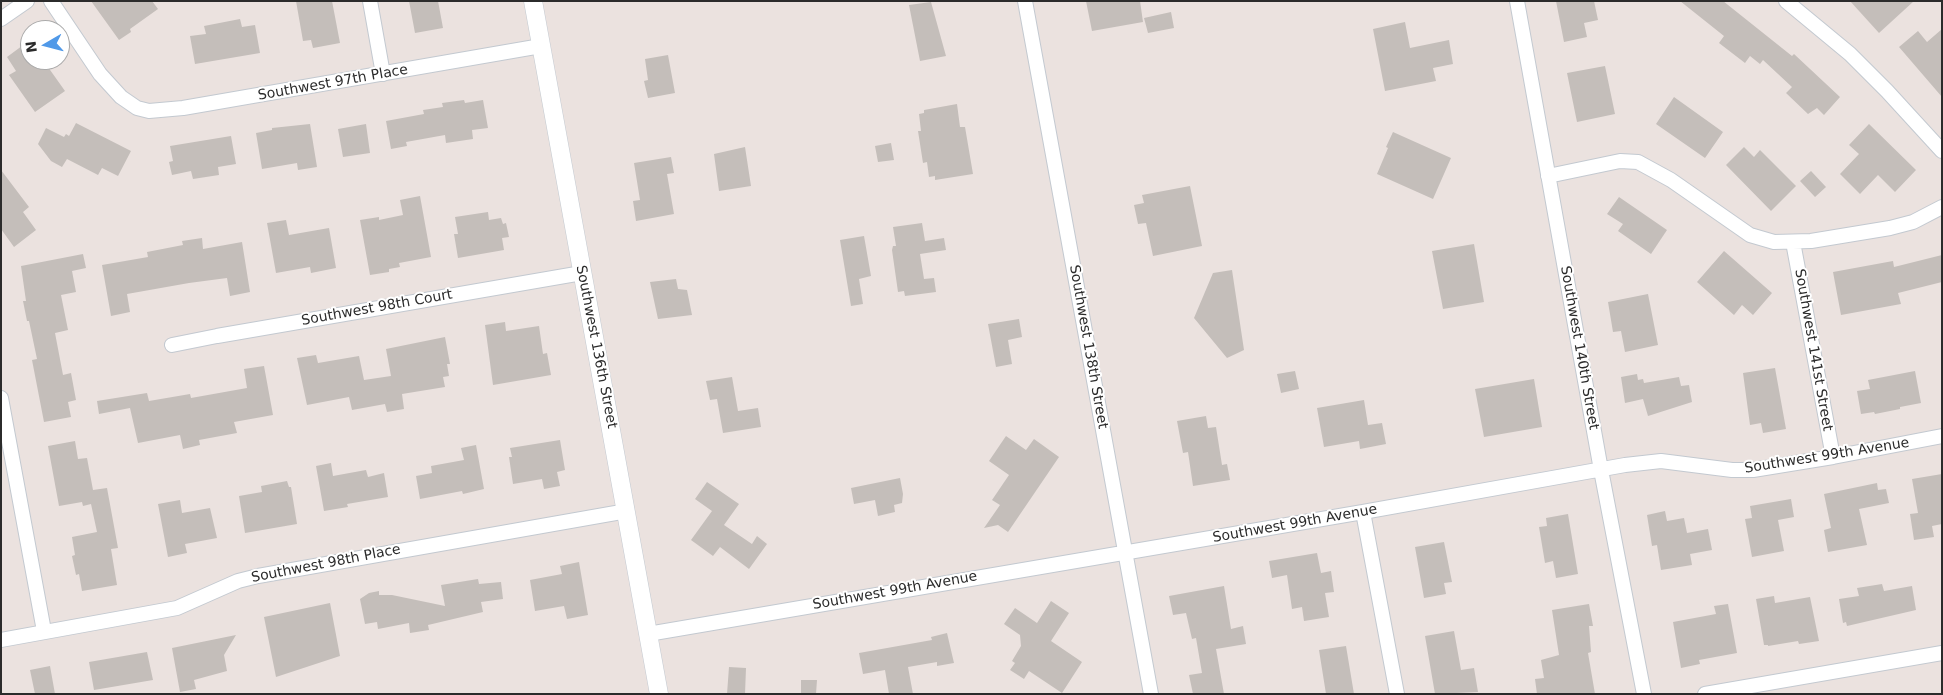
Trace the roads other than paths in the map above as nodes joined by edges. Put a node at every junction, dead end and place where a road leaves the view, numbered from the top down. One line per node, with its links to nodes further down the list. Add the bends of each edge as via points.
1 (27, 1): 8 (street)
2 (51, 1): 10 (street, Southwest 97th Place, via 100,74 126,101 149,111)
3 (370, 1): 10 (street)
4 (533, 1): 9 (street, Southwest 136th Street)
5 (1024, 1): 23 (street, Southwest 138th Street)
6 (1517, 1): 12 (street, Southwest 140th Street)
7 (1786, 1): 11 (street, via 1850,54)
8 (1, 19)
9 (541, 46): 10 (street, Southwest 97th Place); 15 (street, Southwest 136th Street)
10 (383, 74)
11 (1942, 151)
12 (1548, 176): 14 (street, via 1620,161 1638,162 1671,180 1750,235 1774,242); 20 (street, Southwest 140th Street)
13 (1942, 207): 14 (street, via 1901,225)
14 (1793, 242): 19 (street, Southwest 141st Street)
15 (582, 273): 16 (street, Southwest 98th Court); 21 (street, Southwest 136th Street)
16 (172, 345)
17 (1, 398): 24 (street)
18 (1942, 436): 19 (street, Southwest 99th Avenue)
19 (1833, 457): 20 (street, Southwest 99th Avenue, via 1742,470 1661,461)
20 (1601, 470): 22 (street, Southwest 99th Avenue); 31 (street, Southwest 140th Street)
21 (627, 511): 24 (street, Southwest 98th Place, via 258,576 238,581 177,608); 25 (street, Southwest 136th Street)
22 (1363, 512): 23 (street, Southwest 99th Avenue); 30 (street)
23 (1126, 553): 25 (street, Southwest 99th Avenue); 29 (street, Southwest 138th Street)
24 (44, 632): 26 (street, Southwest 98th Place)
25 (648, 634): 28 (street, Southwest 136th Street)
26 (1, 640)
27 (1942, 653): 32 (street)
28 (659, 694)
29 (1151, 694)
30 (1397, 694)
31 (1644, 694)
32 (1705, 694)

